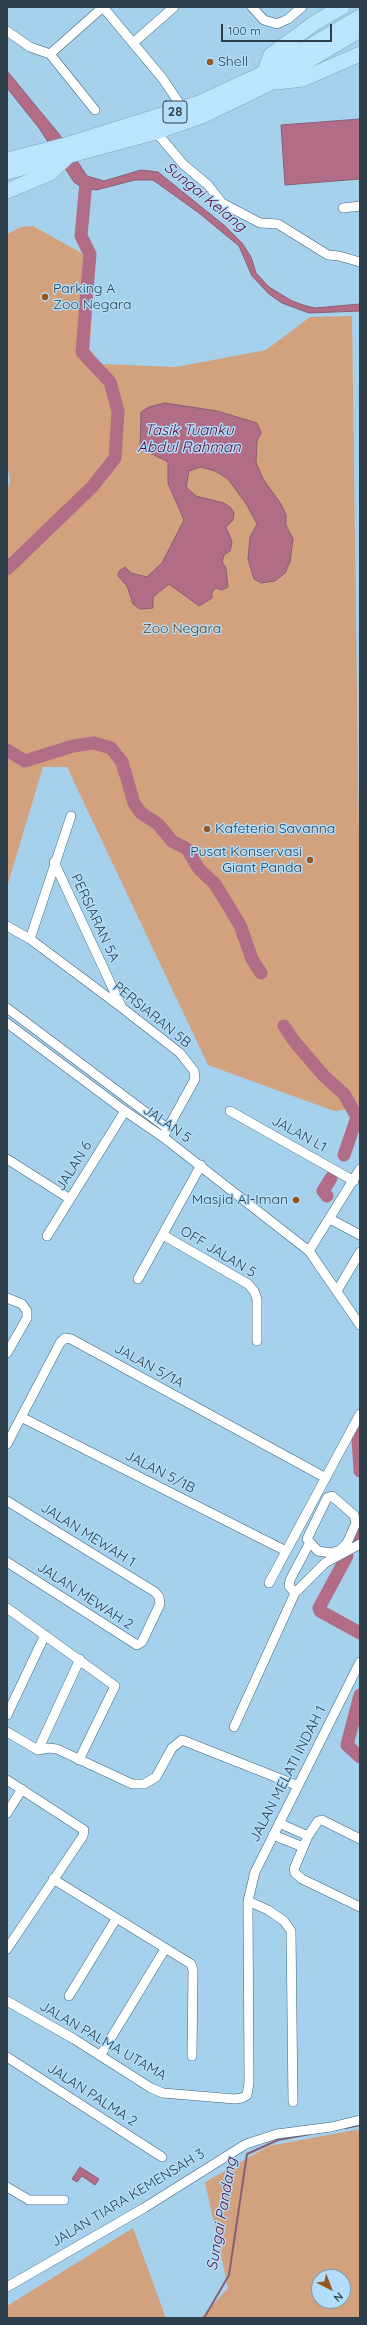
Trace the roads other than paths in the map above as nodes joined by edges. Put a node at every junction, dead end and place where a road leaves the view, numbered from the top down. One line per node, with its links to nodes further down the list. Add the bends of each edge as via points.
1 (103, 7): 11 (street); 12 (street)
2 (174, 7): 11 (street)
3 (252, 7): 4 (street, via 264,20 277,24 288,19)
4 (302, 7)
5 (332, 7): 8 (highway)
6 (342, 7): 8 (highway)
7 (360, 17): 14 (highway, 28)
8 (316, 22): 14 (highway, via 271,54)
9 (360, 30): 14 (highway, 28)
10 (7, 31): 12 (street, via 30,47)
11 (133, 43): 15 (street, via 163,78)
12 (50, 54): 16 (street)
13 (359, 55): 14 (highway, via 303,79)
14 (267, 78): 15 (highway, 28); 17 (highway, 28, via 202,116)
15 (183, 109): 18 (highway, 28)
16 (95, 110)
17 (156, 132): 18 (highway, 28); 25 (street, via 183,164 208,185 222,203 260,223 278,224 328,255)
18 (88, 145): 20 (highway, 28); 20 (highway, 28, via 68,156)
19 (7, 160): 20 (highway, 28)
20 (47, 162): 21 (highway, 28); 22 (highway)
21 (7, 172)
22 (7, 191)
23 (360, 206): 24 (street)
24 (342, 208)
25 (360, 262)
26 (71, 816): 27 (street, PERSIARAN 5A)
27 (54, 862): 29 (street, PERSIARAN 5A); 30 (street, PERSIARAN 5A)
28 (7, 926): 29 (street)
29 (30, 939): 30 (street, PERSIARAN 5B)
30 (121, 1007): 35 (street, PERSIARAN 5B, via 180,1053 194,1072 195,1079)
31 (7, 1008): 35 (street, JALAN 5)
32 (7, 1023): 33 (street, JALAN 5)
33 (125, 1111): 35 (street, JALAN 5); 40 (street, JALAN 6)
34 (230, 1111): 39 (street, JALAN L1)
35 (166, 1133): 37 (street, JALAN 5)
36 (7, 1159): 40 (street)
37 (201, 1165): 42 (street, OFF JALAN 5); 45 (street, JALAN 5)
38 (360, 1169): 39 (street)
39 (354, 1181): 41 (street)
40 (70, 1199): 44 (street, JALAN 6)
41 (330, 1219): 43 (street); 45 (street)
42 (163, 1235): 47 (street, OFF JALAN 5); 51 (street, OFF JALAN 5, via 248,1284 257,1298)
43 (360, 1235)
44 (48, 1236)
45 (309, 1251): 48 (street, JALAN 5)
46 (360, 1252): 48 (street)
47 (138, 1279)
48 (337, 1291): 50 (street, JALAN 5)
49 (7, 1298): 52 (street, via 22,1304 27,1311 27,1318)
50 (360, 1325)
51 (257, 1341)
52 (7, 1353)
53 (360, 1414): 56 (street)
54 (21, 1417): 55 (street, JALAN 5/1A); 56 (street, JALAN 5/1A, via 60,1343 65,1338 72,1339); 60 (street, JALAN 5/1B)
55 (7, 1444)
56 (326, 1478): 60 (street)
57 (7, 1501): 63 (street, JALAN MEWAH 1)
58 (309, 1544): 58 (street, via 318,1551 331,1553 340,1550 347,1543 356,1523 354,1516 332,1496 327,1498 307,1539); 64 (street, via 290,1580 289,1586)
59 (360, 1544): 64 (street, via 325,1563)
60 (286, 1552): 62 (street)
61 (7, 1562): 63 (street, JALAN MEWAH 2, via 138,1645 142,1642 160,1604)
62 (269, 1583)
63 (155, 1592)
64 (295, 1593): 70 (street)
65 (8, 1611): 66 (street)
66 (45, 1635): 67 (street); 69 (street)
67 (80, 1659): 72 (street); 73 (street, via 112,1683 115,1689)
68 (360, 1662): 75 (street, JALAN MELATI INDAH 1)
69 (7, 1715)
70 (234, 1727)
71 (7, 1732): 72 (street)
72 (38, 1750): 73 (street, via 57,1749)
73 (79, 1760): 75 (street, via 132,1784 144,1784 156,1777 172,1748 182,1740)
74 (7, 1780): 76 (street)
75 (296, 1785): 78 (street, JALAN MELATI INDAH 1)
76 (22, 1789): 77 (street); 83 (street, via 84,1830 83,1836)
77 (7, 1812)
78 (279, 1823): 79 (street, JALAN MELATI INDAH 1); 80 (street)
79 (273, 1835): 82 (street); 84 (street, JALAN MELATI INDAH 1, via 255,1872)
80 (308, 1836): 81 (street, via 316,1823 322,1820); 82 (street)
81 (360, 1839)
82 (303, 1847): 85 (street, via 294,1869 295,1873 302,1879)
83 (53, 1879): 86 (street); 87 (street)
84 (248, 1901): 94 (street, JALAN MELATI INDAH 1); 95 (street, via 284,1921 291,1931)
85 (360, 1907)
86 (116, 1919): 88 (street); 89 (street)
87 (7, 1949)
88 (165, 1949): 91 (street); 92 (street, via 191,1964)
89 (69, 1996)
90 (7, 2002): 91 (street, JALAN PALMA UTAMA)
91 (100, 2056): 94 (street, JALAN PALMA UTAMA, via 163,2093 242,2098 248,2091)
92 (192, 2056)
93 (7, 2057): 97 (street, JALAN PALMA 2)
94 (249, 2083)
95 (293, 2102)
96 (360, 2120): 100 (street, JALAN TIARA KEMENSAH 3, via 331,2127 277,2134 246,2144 144,2208)
97 (162, 2157)
98 (7, 2187): 99 (street, via 29,2200)
99 (64, 2200)
100 (7, 2287)

